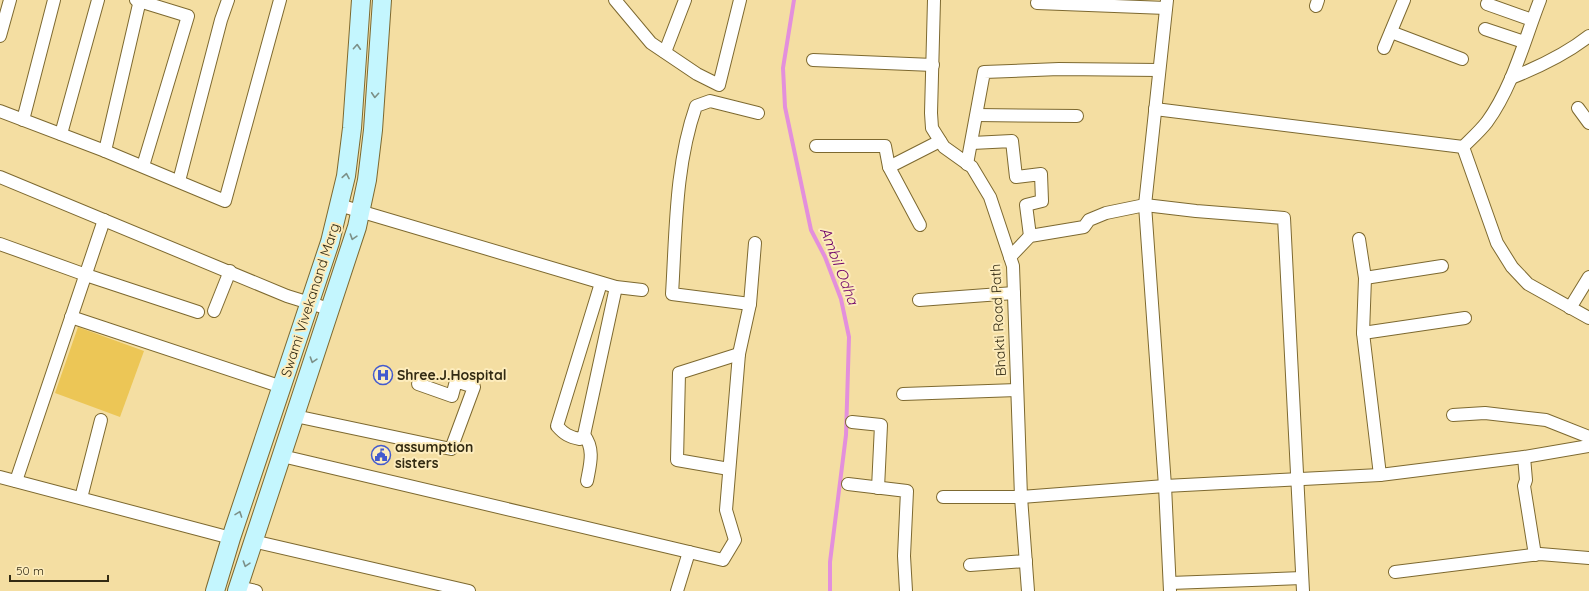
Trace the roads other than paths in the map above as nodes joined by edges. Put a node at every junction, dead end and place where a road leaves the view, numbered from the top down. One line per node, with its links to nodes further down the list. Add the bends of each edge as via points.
1 (10, 0): 22 (street)
2 (54, 0): 38 (street)
3 (98, 0): 40 (street)
4 (139, 0): 45 (street); 47 (street, via 188,16)
5 (228, 0): 50 (street)
6 (280, 0): 50 (street, via 225,200)
7 (361, 0): 52 (main road, Swami Vivekanand Marg, one-way to 7, via 351,135)
8 (382, 0): 53 (main road, Swami Vivekanand Marg, one-way to 53, via 373,130)
9 (615, 0): 26 (street, via 651,43)
10 (685, 0): 26 (street)
11 (740, 0): 26 (street, via 719,85 697,74)
12 (934, 0): 29 (street, Bhakti Road Path)
13 (1404, 0): 21 (street)
14 (1540, 0): 19 (street)
15 (1052, 2): 16 (street); 17 (street)
16 (1037, 3)
17 (1167, 4): 30 (street)
18 (1487, 4): 19 (street)
19 (1532, 20): 24 (street)
20 (1485, 29): 24 (street)
21 (1391, 32): 25 (street); 27 (street)
22 (0, 36)
23 (1589, 36): 31 (street, via 1575,47 1540,66)
24 (1524, 42): 31 (street)
25 (1384, 48)
26 (666, 52)
27 (1462, 59)
28 (812, 60): 29 (street)
29 (933, 65): 41 (street, Bhakti Road Path, via 932,128)
30 (1159, 70): 33 (street); 36 (street, via 1059,69 984,72)
31 (1511, 78): 44 (street, via 1486,123)
32 (1578, 108): 39 (street)
33 (1155, 109): 44 (street); 51 (street)
34 (0, 111): 38 (street)
35 (758, 113): 72 (street, via 710,101 696,106 690,122 678,184 672,294)
36 (977, 115): 37 (street); 42 (street)
37 (1077, 116)
38 (23, 120): 40 (street)
39 (1589, 123)
40 (61, 134): 45 (street)
41 (940, 142): 46 (street, Bhakti Road Path); 48 (street)
42 (972, 143): 46 (street); 56 (street, via 1012,142 1016,178 1041,174 1042,201 1026,205)
43 (816, 146): 48 (street, via 885,146)
44 (1463, 147): 73 (street, via 1497,243 1512,268 1528,284)
45 (105, 151): 47 (street)
46 (967, 164): 60 (street, Bhakti Road Path, via 972,167 990,197)
47 (143, 166): 50 (street)
48 (889, 167): 55 (street)
49 (0, 177): 54 (street)
50 (179, 181)
51 (1145, 204): 56 (street, via 1106,213 1089,220 1084,227); 98 (street, via 1284,218); 102 (street)
52 (340, 205): 53 (street); 71 (main road, Swami Vivekanand Marg)
53 (360, 211): 66 (street); 74 (main road, Swami Vivekanand Marg, one-way to 74)
54 (104, 220): 62 (street); 63 (street)
55 (920, 224)
56 (1030, 236): 60 (street)
57 (1359, 239): 65 (street)
58 (755, 243): 72 (street)
59 (0, 244): 63 (street)
60 (1010, 257): 69 (street, Bhakti Road Path)
61 (1442, 266): 65 (street)
62 (230, 271): 71 (street); 76 (street)
63 (86, 275): 75 (street); 77 (street)
64 (1589, 277): 73 (street)
65 (1365, 278): 80 (street)
66 (601, 283): 67 (street); 90 (street, via 557,426 571,438 580,439)
67 (616, 288): 68 (street); 90 (street)
68 (642, 290)
69 (1014, 293): 70 (street); 84 (street, Bhakti Road Path)
70 (919, 300)
71 (310, 304): 74 (street); 83 (main road, Swami Vivekanand Marg)
72 (750, 304): 81 (street)
73 (1570, 308): 79 (street)
74 (329, 309): 87 (main road, Swami Vivekanand Marg, one-way to 87)
75 (198, 312)
76 (214, 312)
77 (71, 317): 83 (street); 99 (street)
78 (1466, 318): 80 (street)
79 (1589, 318)
80 (1363, 333): 96 (street)
81 (739, 354): 95 (street); 95 (street, via 679,373 677,460)
82 (418, 384): 87 (street, via 452,396 456,381 474,387 451,449)
83 (282, 387): 107 (main road, Swami Vivekanand Marg, one-way to 83)
84 (1017, 390): 85 (street); 105 (street, Bhakti Road Path)
85 (902, 394)
86 (1453, 415): 91 (street, via 1485,413 1546,420)
87 (295, 416): 93 (main road, Swami Vivekanand Marg)
88 (101, 420): 106 (street)
89 (852, 422): 103 (street, via 882,425)
90 (584, 435): 100 (street, via 591,450)
91 (1589, 437)
92 (1589, 446): 94 (street)
93 (282, 456): 108 (main road, Swami Vivekanand Marg); 109 (street)
94 (1519, 458): 96 (street); 110 (street, via 1526,480 1524,486)
95 (729, 469): 109 (street, via 726,510 735,540 723,560)
96 (1380, 475): 98 (street)
97 (0, 477): 99 (street)
98 (1298, 479): 102 (street); 115 (street)
99 (16, 481): 106 (street)
100 (587, 481)
101 (848, 484): 103 (street)
102 (1165, 486): 105 (street); 116 (street)
103 (878, 488): 121 (street, via 907,491 904,556)
104 (943, 497): 105 (street)
105 (1021, 497): 112 (street, Bhakti Road Path)
106 (81, 498): 107 (street)
107 (231, 538): 118 (main road, Swami Vivekanand Marg)
108 (253, 540): 117 (main road, Swami Vivekanand Marg, one-way to 117); 119 (street)
109 (689, 552): 120 (street)
110 (1535, 554): 111 (street); 114 (street)
111 (1589, 558)
112 (1026, 561): 113 (street); 122 (street, Bhakti Road Path)
113 (970, 566)
114 (1395, 572)
115 (1302, 578): 116 (street); 123 (street)
116 (1170, 587)
117 (244, 590)
118 (215, 591)
119 (469, 591)
120 (677, 591)
121 (906, 591)
122 (1028, 591)
123 (1303, 591)

